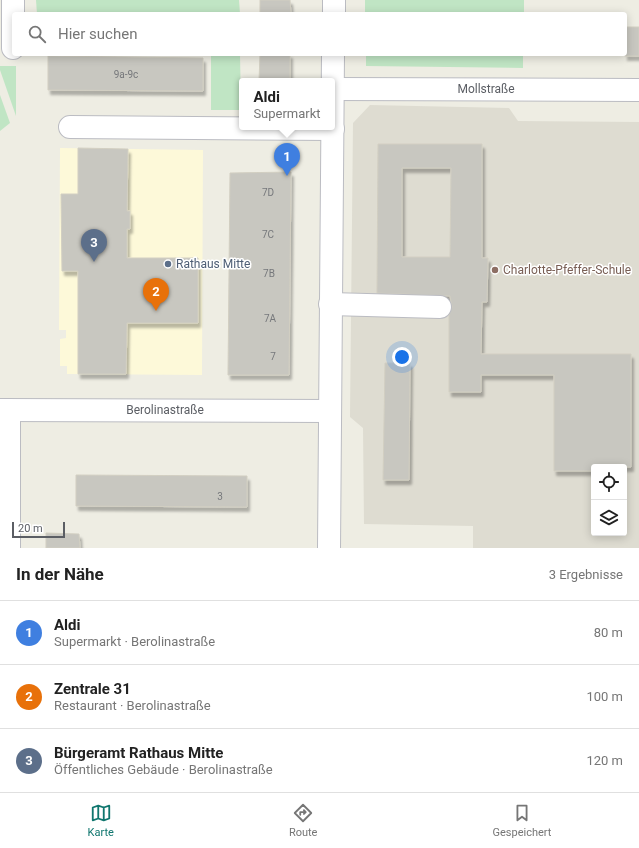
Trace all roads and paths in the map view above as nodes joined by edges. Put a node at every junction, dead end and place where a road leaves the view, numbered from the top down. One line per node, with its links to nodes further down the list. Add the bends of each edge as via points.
1 (13, 0): 3 (street)
2 (334, 0): 4 (street)
3 (13, 12)
4 (334, 12)
5 (333, 56): 6 (street)
6 (333, 78)
7 (335, 89): 8 (street, Mollstraße)
8 (639, 90)
9 (70, 127): 10 (street)
10 (239, 128)
11 (333, 130): 12 (street)
12 (330, 304): 13 (street); 15 (street)
13 (440, 307)
14 (4, 410): 15 (street, Berolinastraße); 16 (street)
15 (330, 411): 18 (street)
16 (4, 475): 17 (street)
17 (8, 548)
18 (329, 548)

